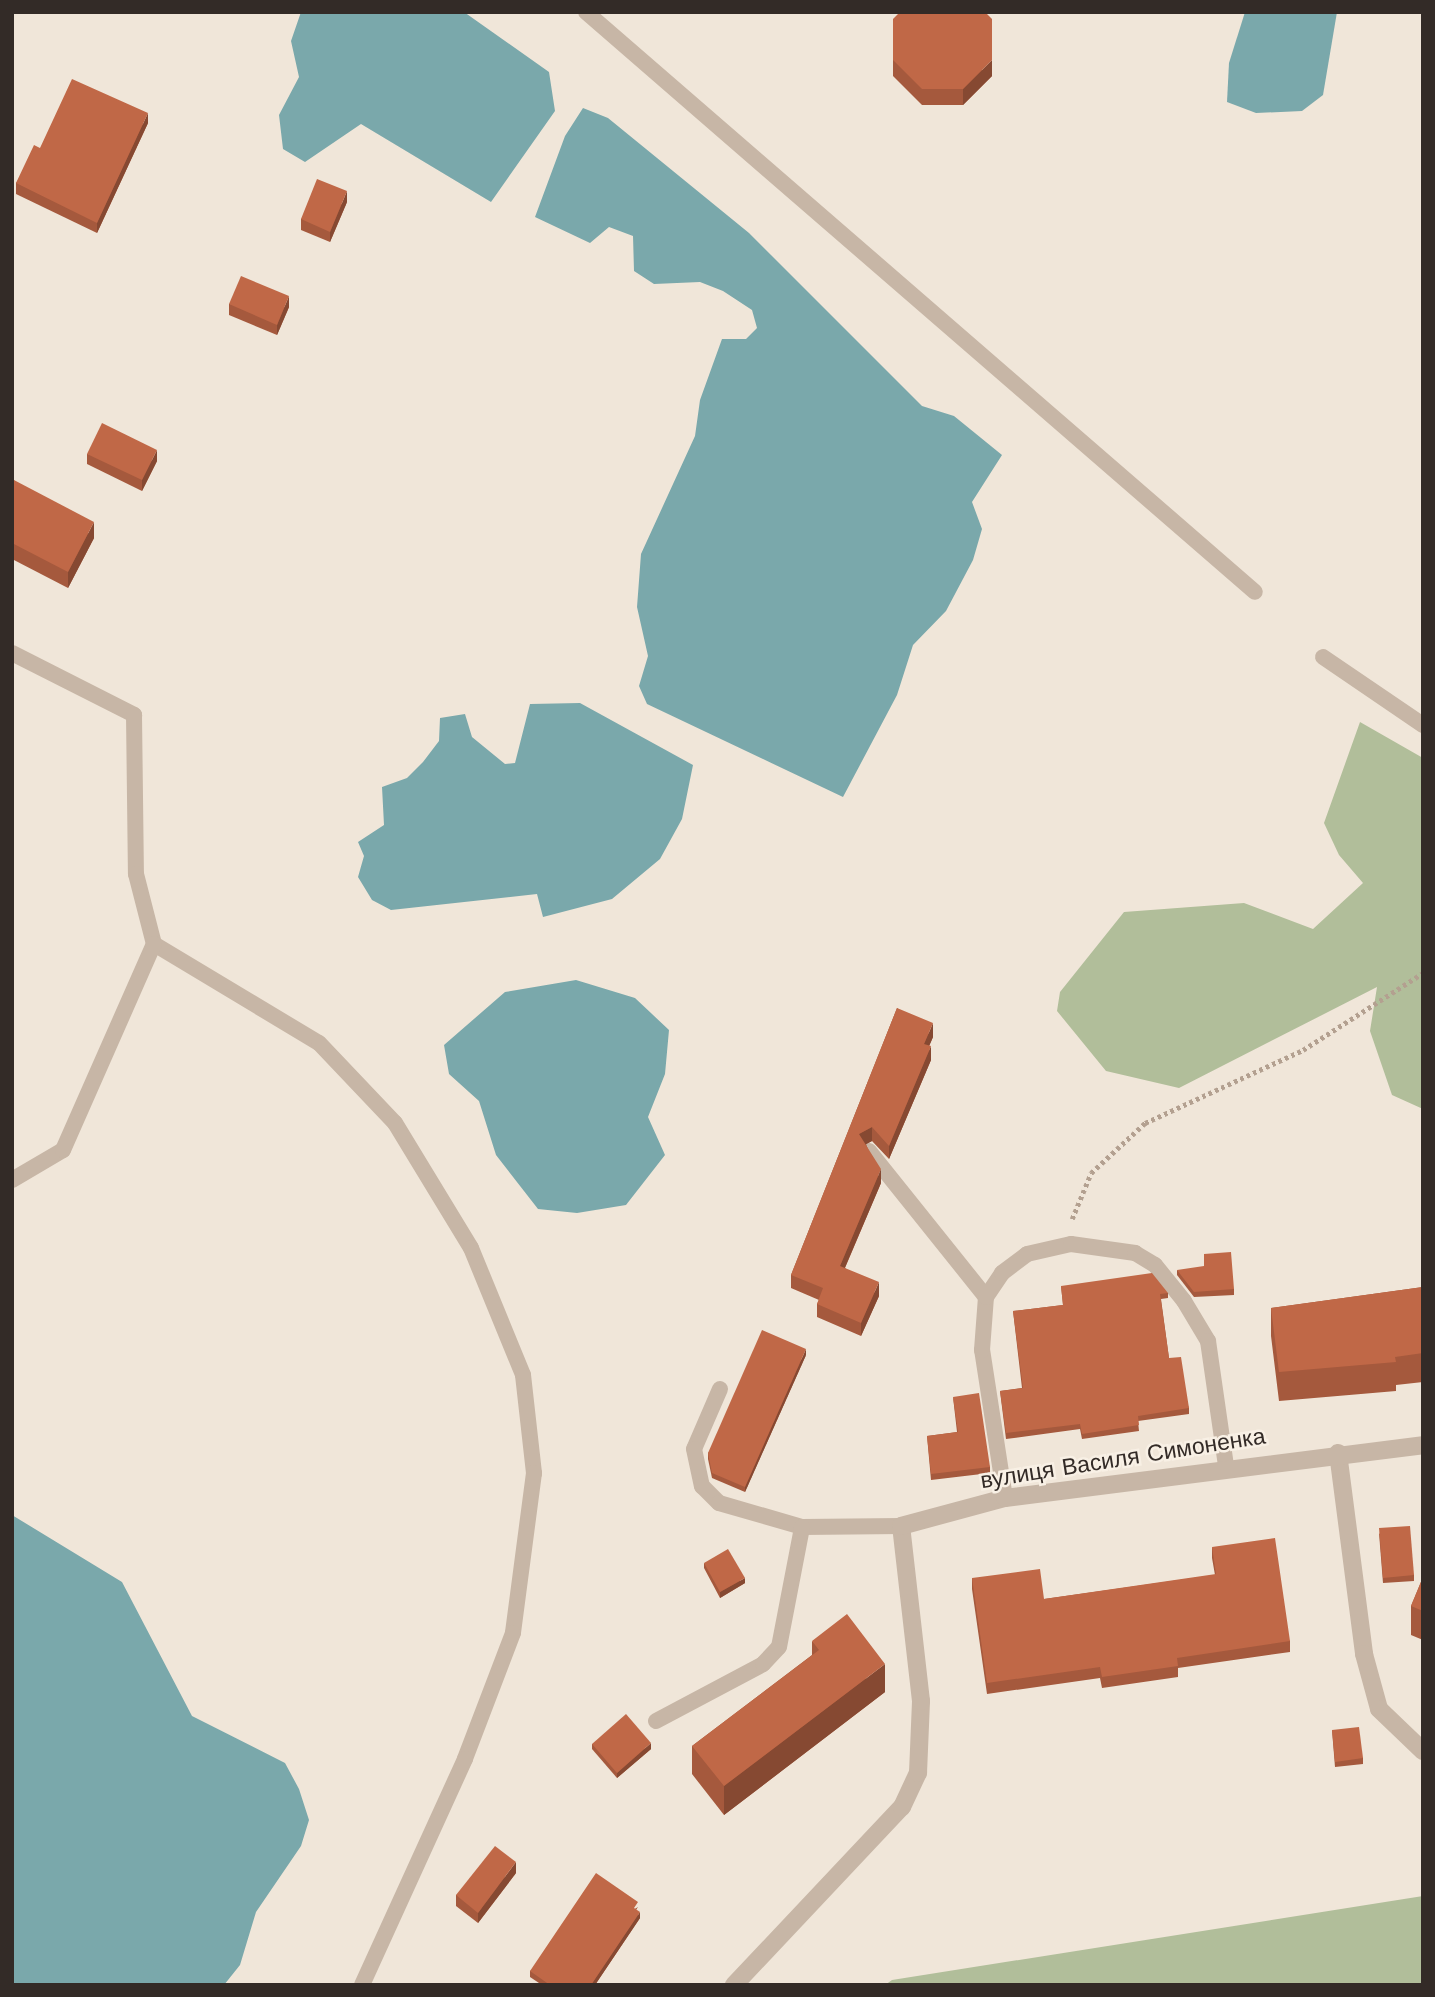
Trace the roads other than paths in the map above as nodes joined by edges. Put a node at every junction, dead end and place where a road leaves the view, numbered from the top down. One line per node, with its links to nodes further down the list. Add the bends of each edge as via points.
1 (586, 12): 2 (lane)
2 (1255, 592)
3 (12, 653): 6 (lane, via 134,715 136,874)
4 (1324, 657): 5 (lane)
5 (1423, 725)
6 (154, 944): 8 (lane, via 63,1150); 19 (lane, via 319,1043 395,1123 471,1248 523,1376 534,1473 513,1633 464,1759)
7 (869, 1151): 9 (lane)
8 (12, 1180)
9 (986, 1297): 13 (lane, via 1002,1273 1027,1254 1071,1244 1135,1253 1155,1265 1208,1341); 14 (lane, via 982,1350)
10 (720, 1389): 16 (lane, via 694,1449 702,1486 719,1503)
11 (1423, 1445): 12 (street, вулиця Василя Симоненка)
12 (1338, 1453): 13 (street, вулиця Василя Симоненка); 18 (street, via 1364,1654 1379,1709)
13 (1226, 1466): 14 (street, вулиця Василя Симоненка)
14 (1005, 1498): 15 (street, вулиця Василя Симоненка)
15 (901, 1525): 16 (lane); 20 (street, via 921,1701 918,1773 902,1807)
16 (802, 1527): 17 (lane, via 779,1647 763,1664)
17 (656, 1721)
18 (1423, 1751)
19 (362, 1985)
20 (734, 1985)

